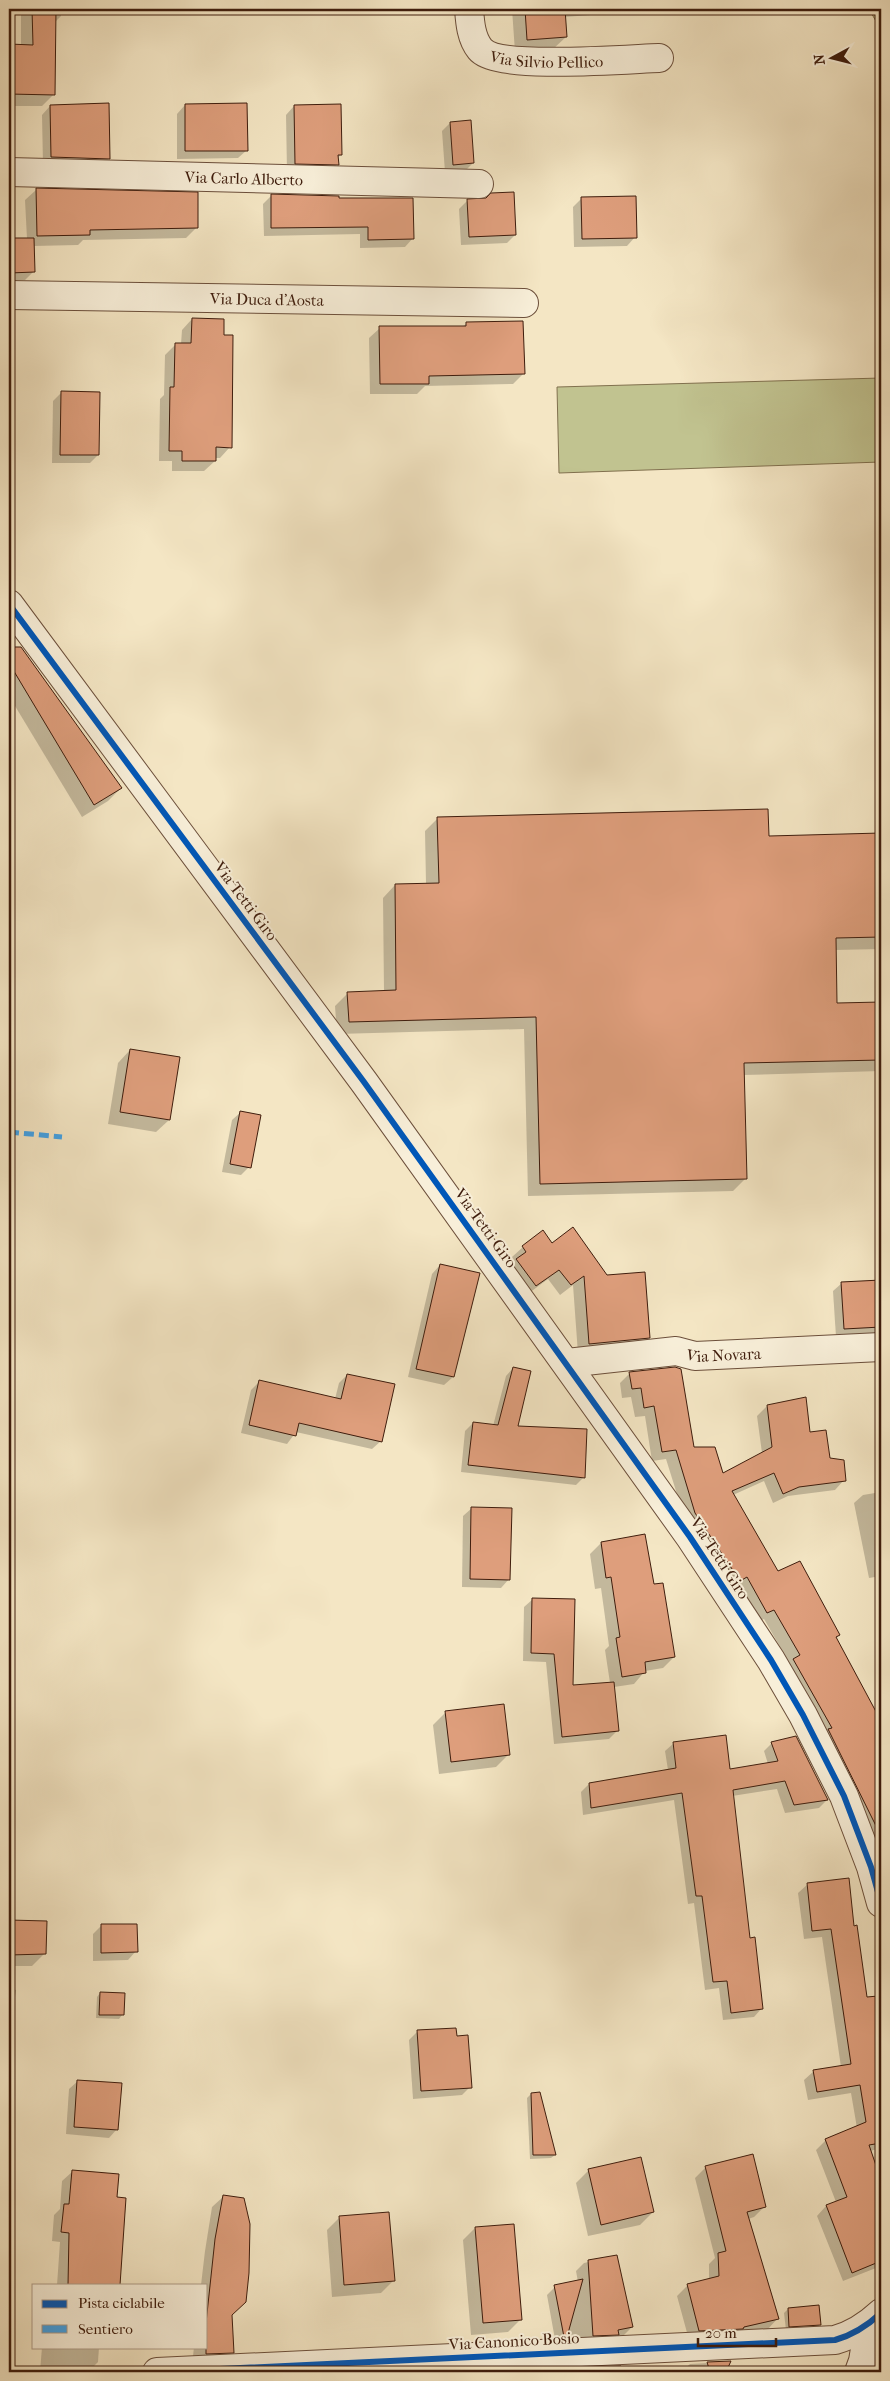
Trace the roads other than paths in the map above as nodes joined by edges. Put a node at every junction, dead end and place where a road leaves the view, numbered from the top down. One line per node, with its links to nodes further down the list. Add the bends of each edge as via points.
1 (469, 9): 2 (street, Via Silvio Pellico, via 474,38 481,50 503,60)
2 (659, 58)
3 (9, 172): 4 (street, Via Carlo Alberto)
4 (479, 184)
5 (9, 294): 6 (street, Via Duca d'Aosta)
6 (524, 303)
7 (9, 604): 9 (street, Via Tetti Giro, via 352,1066)
8 (881, 1347): 9 (street, Via Novara, via 695,1356 676,1350)
9 (566, 1363): 10 (street, Via Tetti Giro, via 690,1537 791,1693 844,1796)
10 (881, 1903)
11 (875, 2319): 12 (street, Via Canonico Bosio, via 850,2336 834,2340); 13 (street)
12 (157, 2372)
13 (859, 2372)

